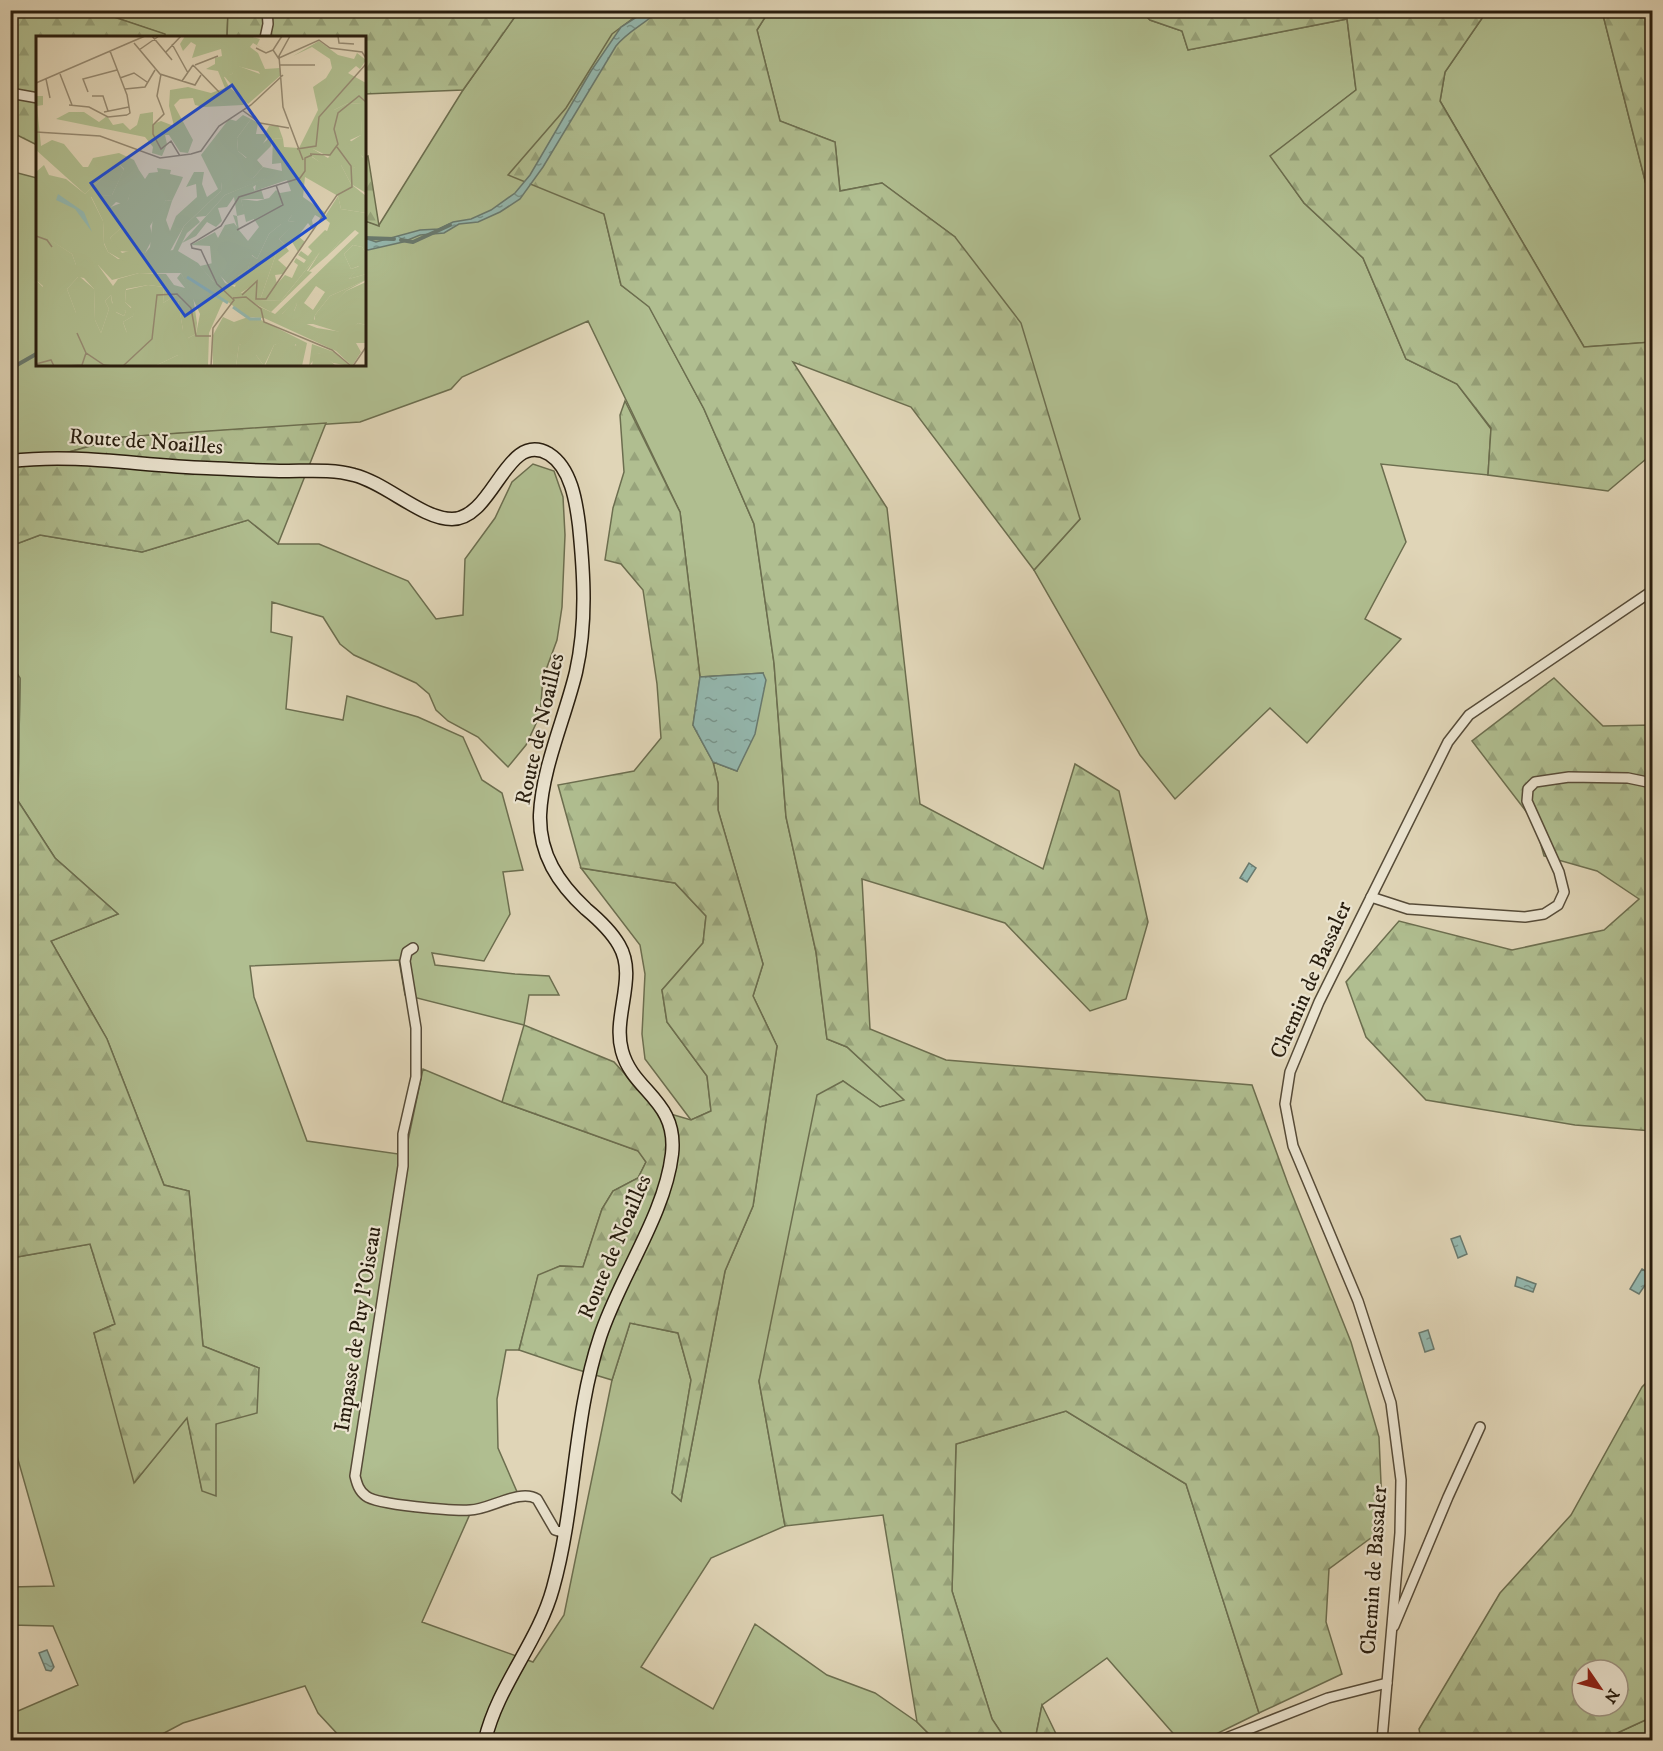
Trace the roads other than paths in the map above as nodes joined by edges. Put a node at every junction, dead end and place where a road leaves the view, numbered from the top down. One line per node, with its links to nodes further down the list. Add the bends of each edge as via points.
1 (267, 10): 2 (street)
2 (265, 36)
3 (10, 93): 4 (street)
4 (36, 99)
5 (10, 461): 11 (main road, Route de Noailles, via 76,457 196,468 348,473 378,484 429,513 453,519 466,517 478,508 511,462 523,453 547,453 565,472 578,519 583,626 576,671 544,790 540,829 557,876 615,937 623,951 626,973 620,1047 626,1062 662,1108 672,1138 667,1177 597,1347)
6 (1653, 591): 8 (street, Chemin de Bassaler, via 1469,715 1448,742)
7 (1653, 783): 8 (street, via 1628,778 1569,777 1535,782 1528,789 1527,801 1564,892 1558,904 1544,914 1525,917 1408,909)
8 (1371, 897): 12 (street, Chemin de Bassaler, via 1318,1002 1290,1072 1285,1104 1293,1146 1358,1301 1391,1403 1401,1480)
9 (413, 948): 11 (street, Impasse de Puy l'Oiseau, via 407,952 405,961 416,1028 416,1077 403,1134 403,1166 355,1476 367,1498 382,1503 472,1510 532,1496 555,1530)
10 (1479, 1427): 12 (street)
11 (565, 1533): 14 (main road, Route de Noailles, via 546,1610 499,1700)
12 (1390, 1636): 13 (street, Chemin de Bassaler)
13 (1387, 1683): 15 (street, via 1328,1698); 16 (street, Chemin de Bassaler)
14 (485, 1740)
15 (1221, 1740)
16 (1382, 1740)

